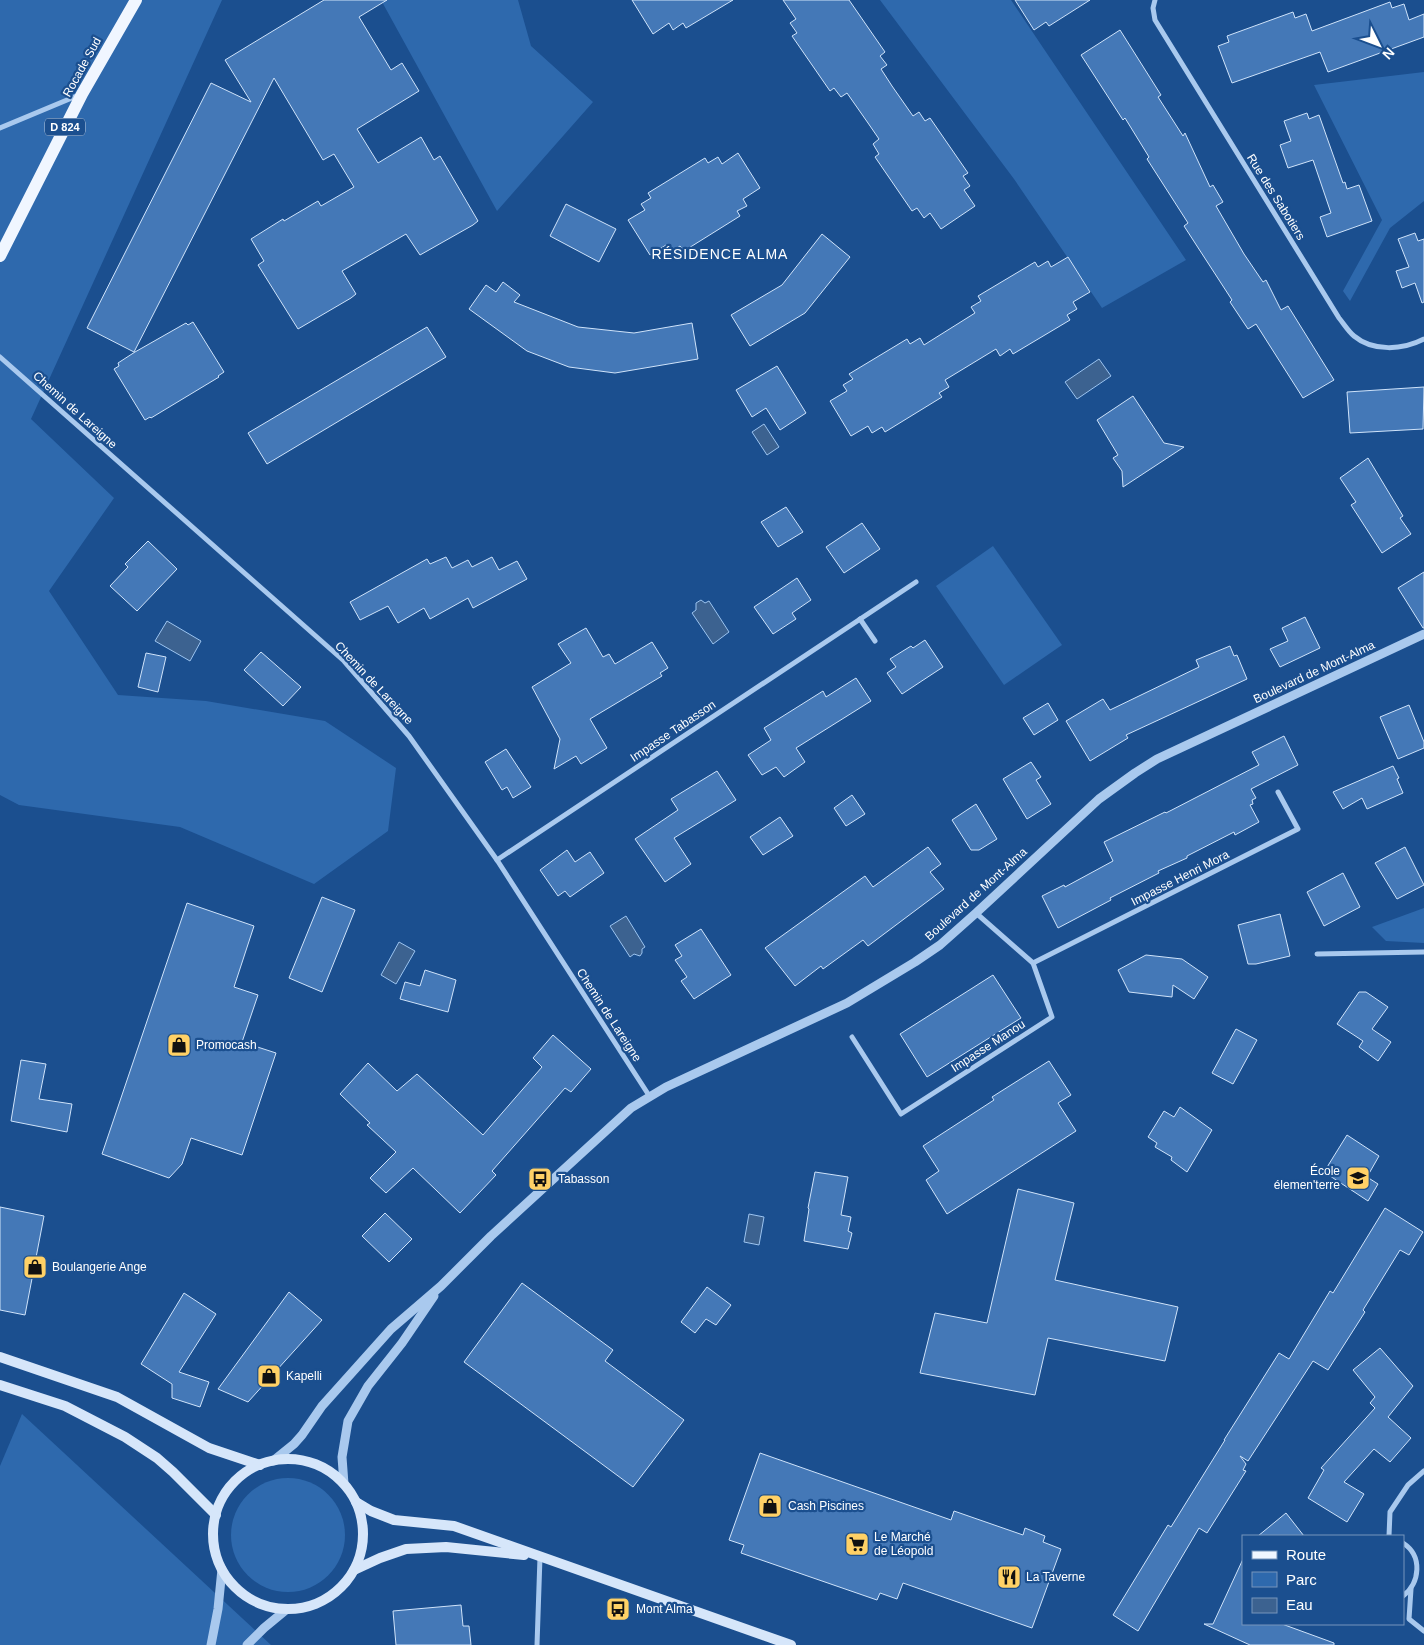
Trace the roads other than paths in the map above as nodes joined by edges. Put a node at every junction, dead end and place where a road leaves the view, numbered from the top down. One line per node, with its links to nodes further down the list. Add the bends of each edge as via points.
1 (136, 0): 3 (main road, Rocade Sud / D 824)
2 (1155, 0): 6 (street, Rue des Sabotiers, via 1155,20 1339,318 1354,336 1375,347 1397,347)
3 (82, 94): 4 (street); 5 (main road, Rocade Sud / D 824)
4 (0, 128)
5 (0, 256)
6 (1424, 339)
7 (0, 357): 13 (street, Chemin de Lareigne, via 344,661 409,736)
8 (916, 582): 9 (street, Impasse Tabasson)
9 (860, 619): 11 (street); 13 (street, Impasse Tabasson)
10 (1424, 634): 14 (street, Boulevard de Mont-Alma, via 1157,759 1099,799)
11 (875, 642)
12 (1278, 792): 17 (street, Impasse Henri Mora, via 1298,829)
13 (497, 860): 19 (street, Chemin de Lareigne)
14 (976, 913): 17 (street, Impasse Manou); 19 (street, Boulevard de Mont-Alma, via 940,945 864,994)
15 (1424, 952): 16 (street)
16 (1316, 954)
17 (1033, 963): 18 (street, Impasse Manou, via 1052,1016 901,1114)
18 (852, 1037)
19 (650, 1096): 20 (street, Boulevard de Mont-Alma, via 623,1115)
20 (441, 1286): 23 (street, Boulevard de Mont-Alma, via 391,1329 322,1406 302,1435); 26 (street, Boulevard de Mont-Alma, via 368,1386 348,1422 342,1457)
21 (0, 1356): 24 (main road, via 117,1397 209,1448)
22 (0, 1385): 28 (main road, via 65,1406 125,1437 157,1458)
23 (274, 1461): 24 (main road); 26 (main road, via 299,1460 316,1465)
24 (260, 1465): 28 (main road, via 241,1477 225,1494)
25 (1424, 1471): 29 (street, via 1408,1485 1390,1512)
26 (344, 1484): 27 (main road)
27 (356, 1502): 31 (main road, via 394,1520 454,1526); 33 (main road, via 363,1524 362,1548)
28 (216, 1515): 32 (main road, via 213,1533 215,1552)
29 (1389, 1535)
30 (1404, 1544): 34 (street, via 1417,1561 1418,1571)
31 (540, 1557): 33 (main road, via 446,1548 406,1549); 40 (street); 41 (main road)
32 (222, 1569): 36 (main road, via 233,1586 249,1598); 38 (street)
33 (354, 1570): 36 (main road, via 326,1599 308,1607)
34 (1411, 1589): 35 (street); 37 (street, via 1408,1619)
35 (1404, 1595)
36 (287, 1609): 39 (street)
37 (1424, 1631)
38 (211, 1645)
39 (247, 1645)
40 (537, 1645)
41 (791, 1645)

